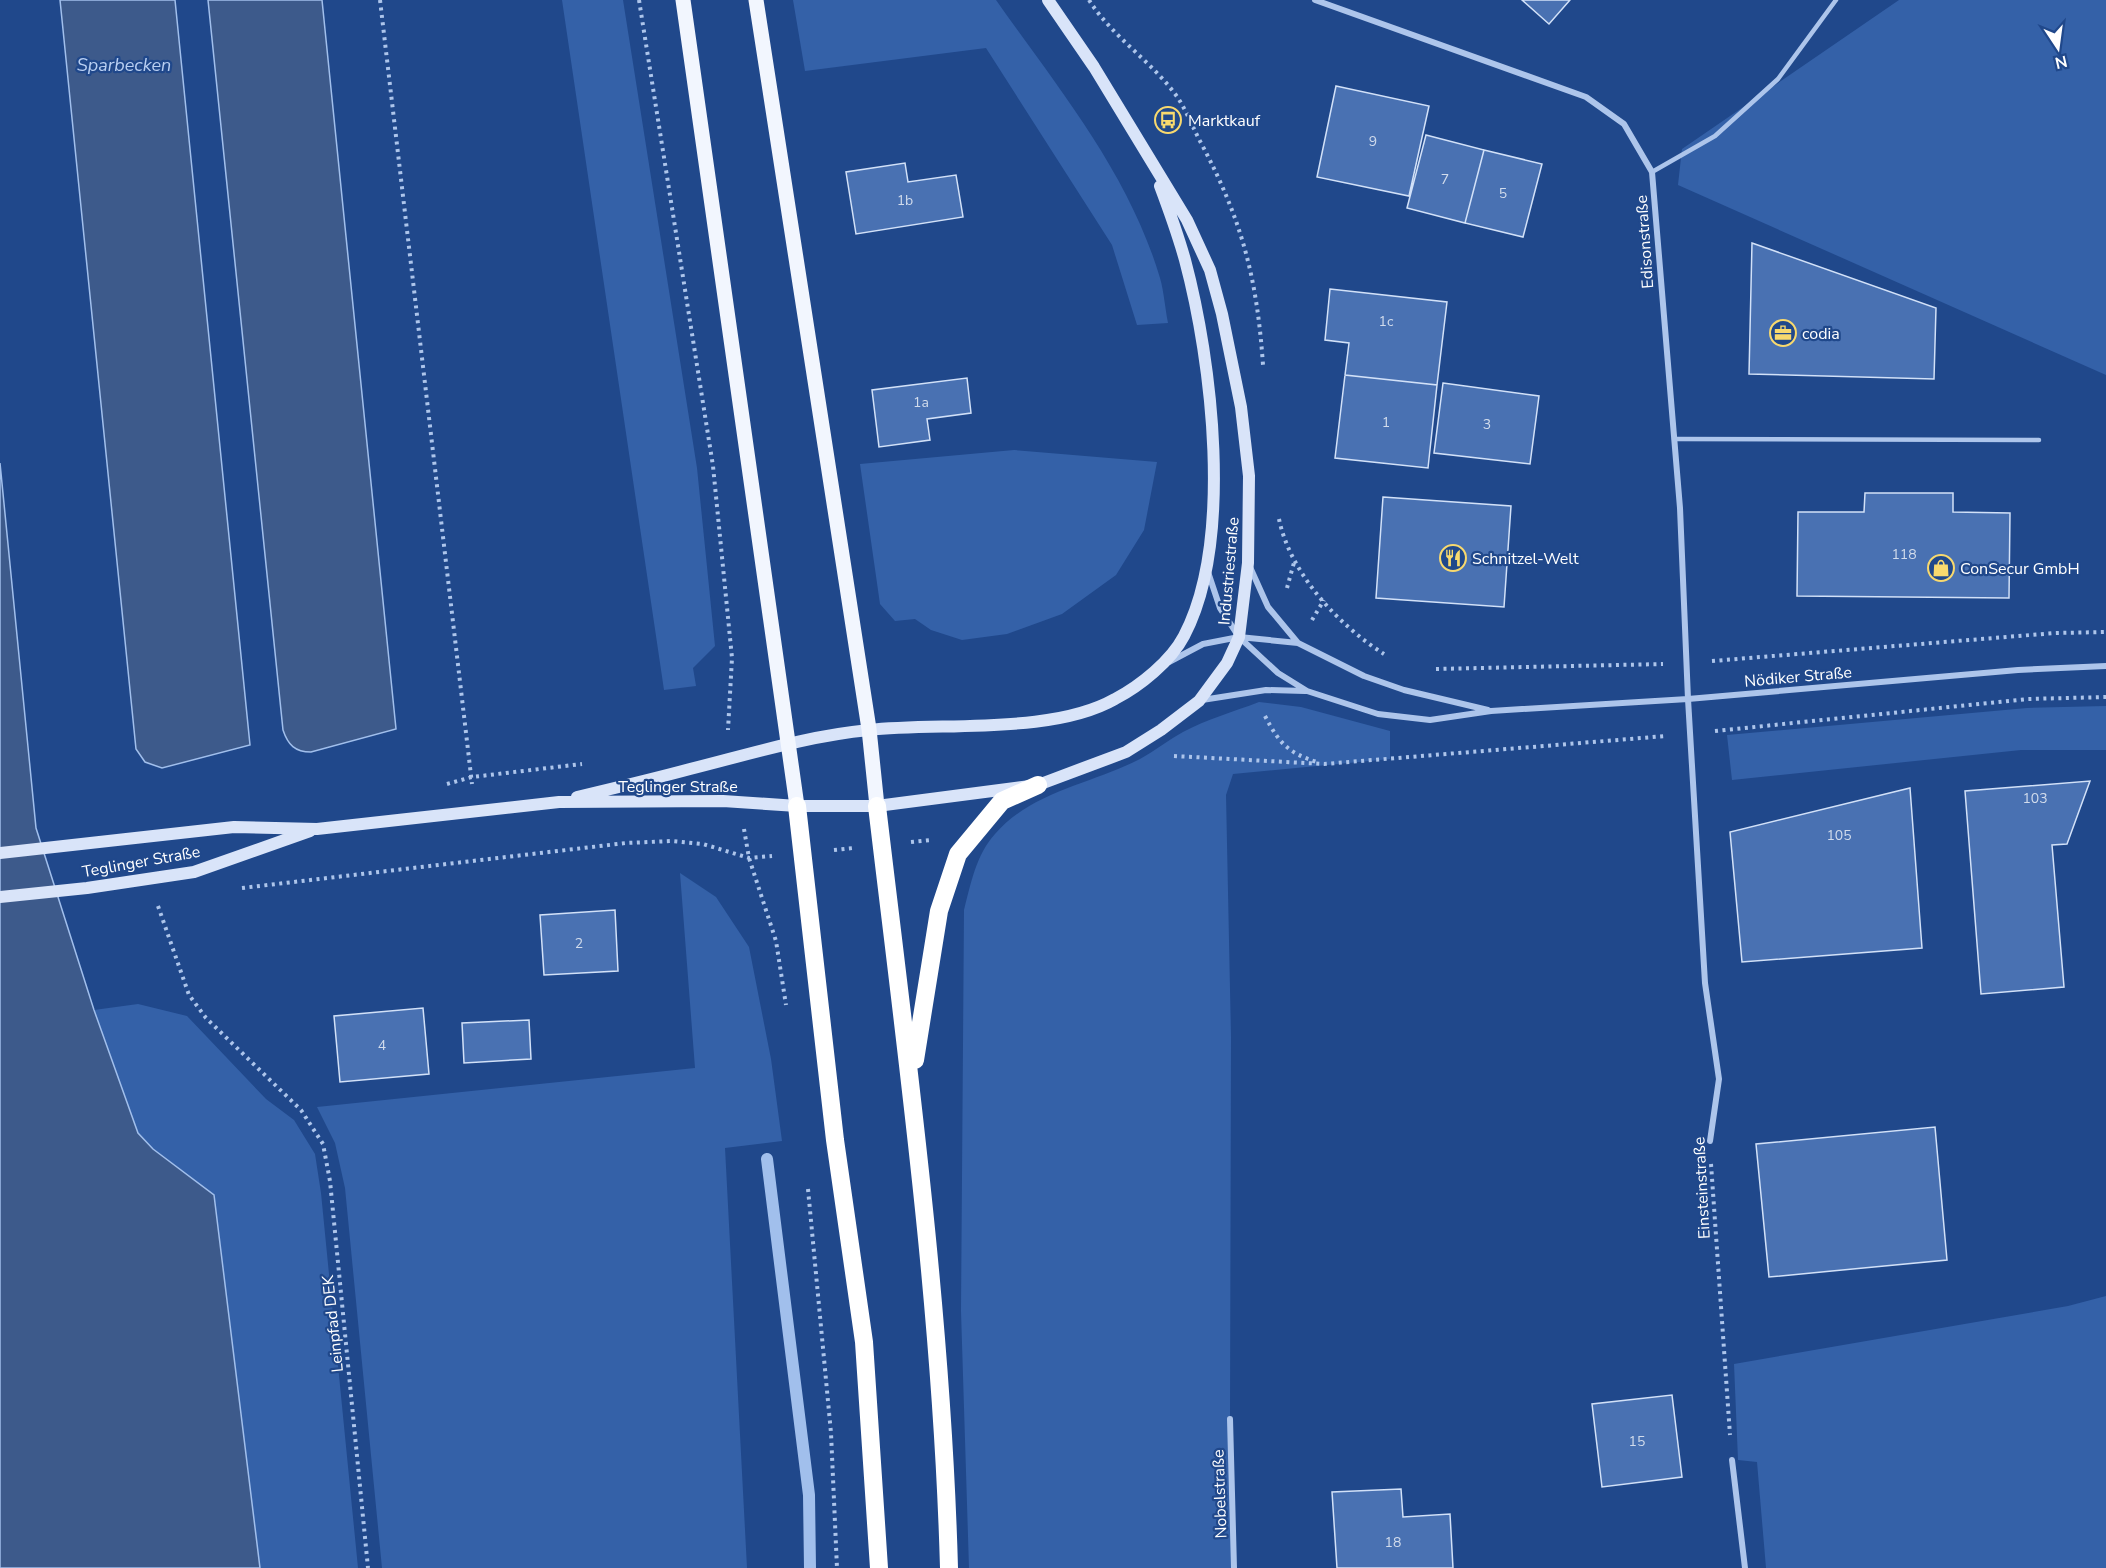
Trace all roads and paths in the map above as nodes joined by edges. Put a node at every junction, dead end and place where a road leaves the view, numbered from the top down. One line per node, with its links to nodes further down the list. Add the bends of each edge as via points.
1 (380, 0): 35 (path)
2 (639, 0): 18 (path, via 713,466)
3 (683, 0): 32 (main road)
4 (756, 0): 30 (main road)
5 (1048, 0): 8 (street, Industriestraße, via 1094,67)
6 (1315, 0): 9 (street, Edisonstraße, via 1586,97 1624,124)
7 (1836, 0): 9 (lane, via 1778,80 1715,136)
8 (1154, 168): 13 (street, Industriestraße, via 1192,230 1210,270 1222,314 1241,407 1249,476); 14 (street, Industriestraße, via 1185,260 1205,358 1212,454)
9 (1652, 172): 10 (street, Edisonstraße)
10 (1674, 440): 11 (lane); 20 (street, Edisonstraße)
11 (2039, 440)
12 (1283, 538): 19 (path, via 1304,574 1332,609)
13 (1248, 563): 16 (street, Industriestraße); 17 (street, Nödiker Straße, via 1268,607)
14 (1207, 569): 16 (street, Nödiker Straße, via 1220,609); 22 (street, Industriestraße, via 1183,639)
15 (2106, 632): 20 (path)
16 (1239, 637): 17 (street); 22 (street, via 1203,644); 24 (street, Nödiker Straße, via 1278,673); 26 (street, Industriestraße, via 1227,663)
17 (1298, 643): 28 (street, Nödiker Straße, via 1364,676)
18 (732, 658)
19 (1393, 660)
20 (1686, 663): 23 (path, via 1602,668); 25 (street, Edisonstraße)
21 (2106, 666): 25 (street, Nödiker Straße)
22 (1158, 668): 30 (street, Industriestraße, via 1114,700 1065,717)
23 (1428, 669)
24 (1307, 691): 26 (street, Nödiker Straße, via 1266,690); 28 (street, Nödiker Straße, via 1378,714 1430,720)
25 (1688, 699): 28 (street, Nödiker Straße); 49 (street, Einsteinstraße, via 1705,983 1719,1079)
26 (1199, 701): 36 (street, Industriestraße, via 1126,752)
27 (1263, 710): 33 (path, via 1276,738 1296,755 1324,764)
28 (1491, 711)
29 (727, 722): 31 (path)
30 (869, 729): 32 (street, Industriestraße); 40 (main road)
31 (721, 730)
32 (788, 742): 38 (street, Teglinger Straße); 39 (main road)
33 (1169, 755)
34 (587, 764): 35 (path)
35 (472, 777): 37 (path); 41 (path)
36 (1038, 785): 40 (street, Industriestraße); 48 (highway, via 1002,801 958,854 939,911)
37 (440, 786)
38 (559, 802): 39 (street, Teglinger Straße, via 723,801); 41 (street, Teglinger Straße)
39 (797, 806): 40 (street, Industriestraße); 55 (highway, via 835,1140 864,1342)
40 (877, 806): 48 (highway)
41 (474, 811): 42 (street, Teglinger Straße)
42 (317, 828): 43 (street, Teglinger Straße, via 234,827); 45 (street, Teglinger Straße, via 194,872)
43 (0, 853)
44 (234, 889): 47 (path, via 626,843 703,844 749,858 776,941)
45 (0, 897)
46 (157, 901): 53 (path, Leinpfad DEK, via 189,995 206,1018 301,1110 323,1144 330,1181)
47 (786, 1008)
48 (912, 1083): 56 (highway, via 946,1453)
49 (1710, 1141): 52 (path, Einsteinstraße)
50 (807, 1182): 54 (path, via 831,1433)
51 (1230, 1419): 57 (street, Nobelstraße)
52 (1732, 1460): 58 (street)
53 (368, 1568)
54 (837, 1568)
55 (879, 1568)
56 (949, 1568)
57 (1234, 1568)
58 (1745, 1568)

